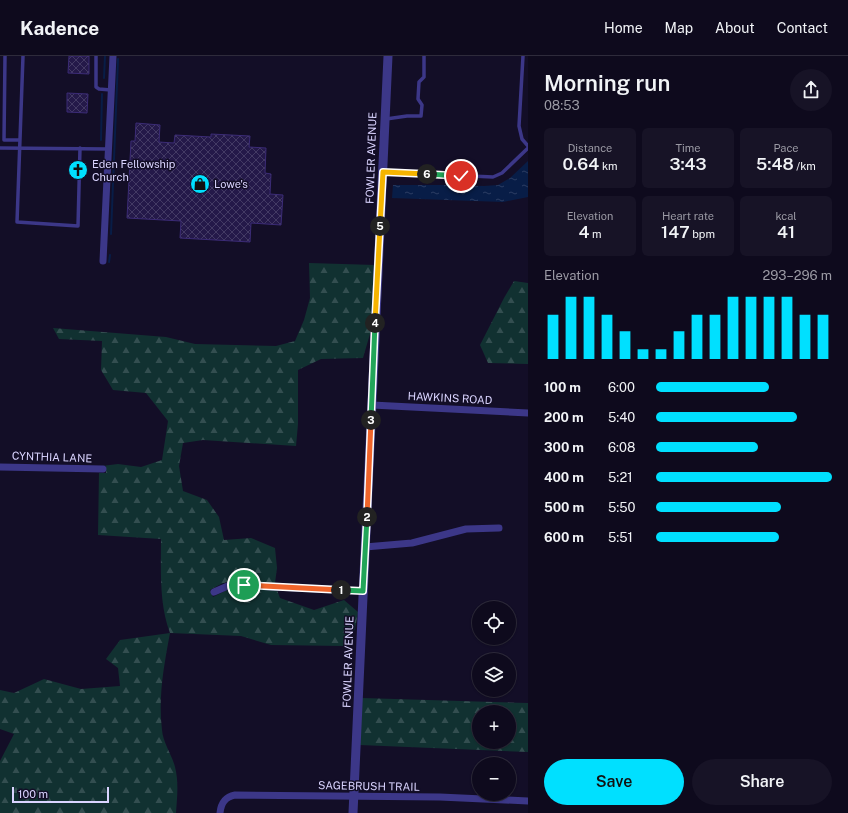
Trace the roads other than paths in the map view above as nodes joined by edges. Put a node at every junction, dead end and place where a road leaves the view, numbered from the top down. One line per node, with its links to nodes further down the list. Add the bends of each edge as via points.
1 (5, 56): 10 (lane, via 4,140)
2 (23, 56): 10 (lane)
3 (96, 56): 8 (lane, via 96,87)
4 (113, 56): 8 (street)
5 (388, 56): 9 (street, FOWLER AVENUE)
6 (424, 56): 9 (lane, via 424,78 419,82 418,99 422,105 421,116)
7 (523, 56): 11 (lane, via 519,126 522,139)
8 (111, 90): 15 (street)
9 (385, 119): 16 (street, FOWLER AVENUE)
10 (19, 140): 13 (lane)
11 (528, 147): 16 (lane, via 502,173 493,177)
12 (0, 148): 13 (lane)
13 (19, 148): 14 (lane); 14 (lane, via 16,222 78,226)
14 (80, 148): 15 (lane)
15 (108, 149): 17 (street)
16 (383, 172): 18 (street, FOWLER AVENUE)
17 (103, 262)
18 (372, 405): 19 (street, HAWKINS ROAD); 23 (street, FOWLER AVENUE)
19 (528, 413)
20 (0, 467): 21 (street, CYNTHIA LANE)
21 (103, 470)
22 (499, 528): 23 (street, via 466,529 412,543)
23 (365, 546): 24 (street, FOWLER AVENUE)
24 (363, 591): 25 (street, via 230,585); 26 (street, FOWLER AVENUE)
25 (214, 592)
26 (354, 796): 27 (street, SAGEBRUSH TRAIL); 28 (street, SAGEBRUSH TRAIL, via 235,795 223,802); 29 (street, FOWLER AVENUE)
27 (528, 801)
28 (220, 813)
29 (353, 813)

